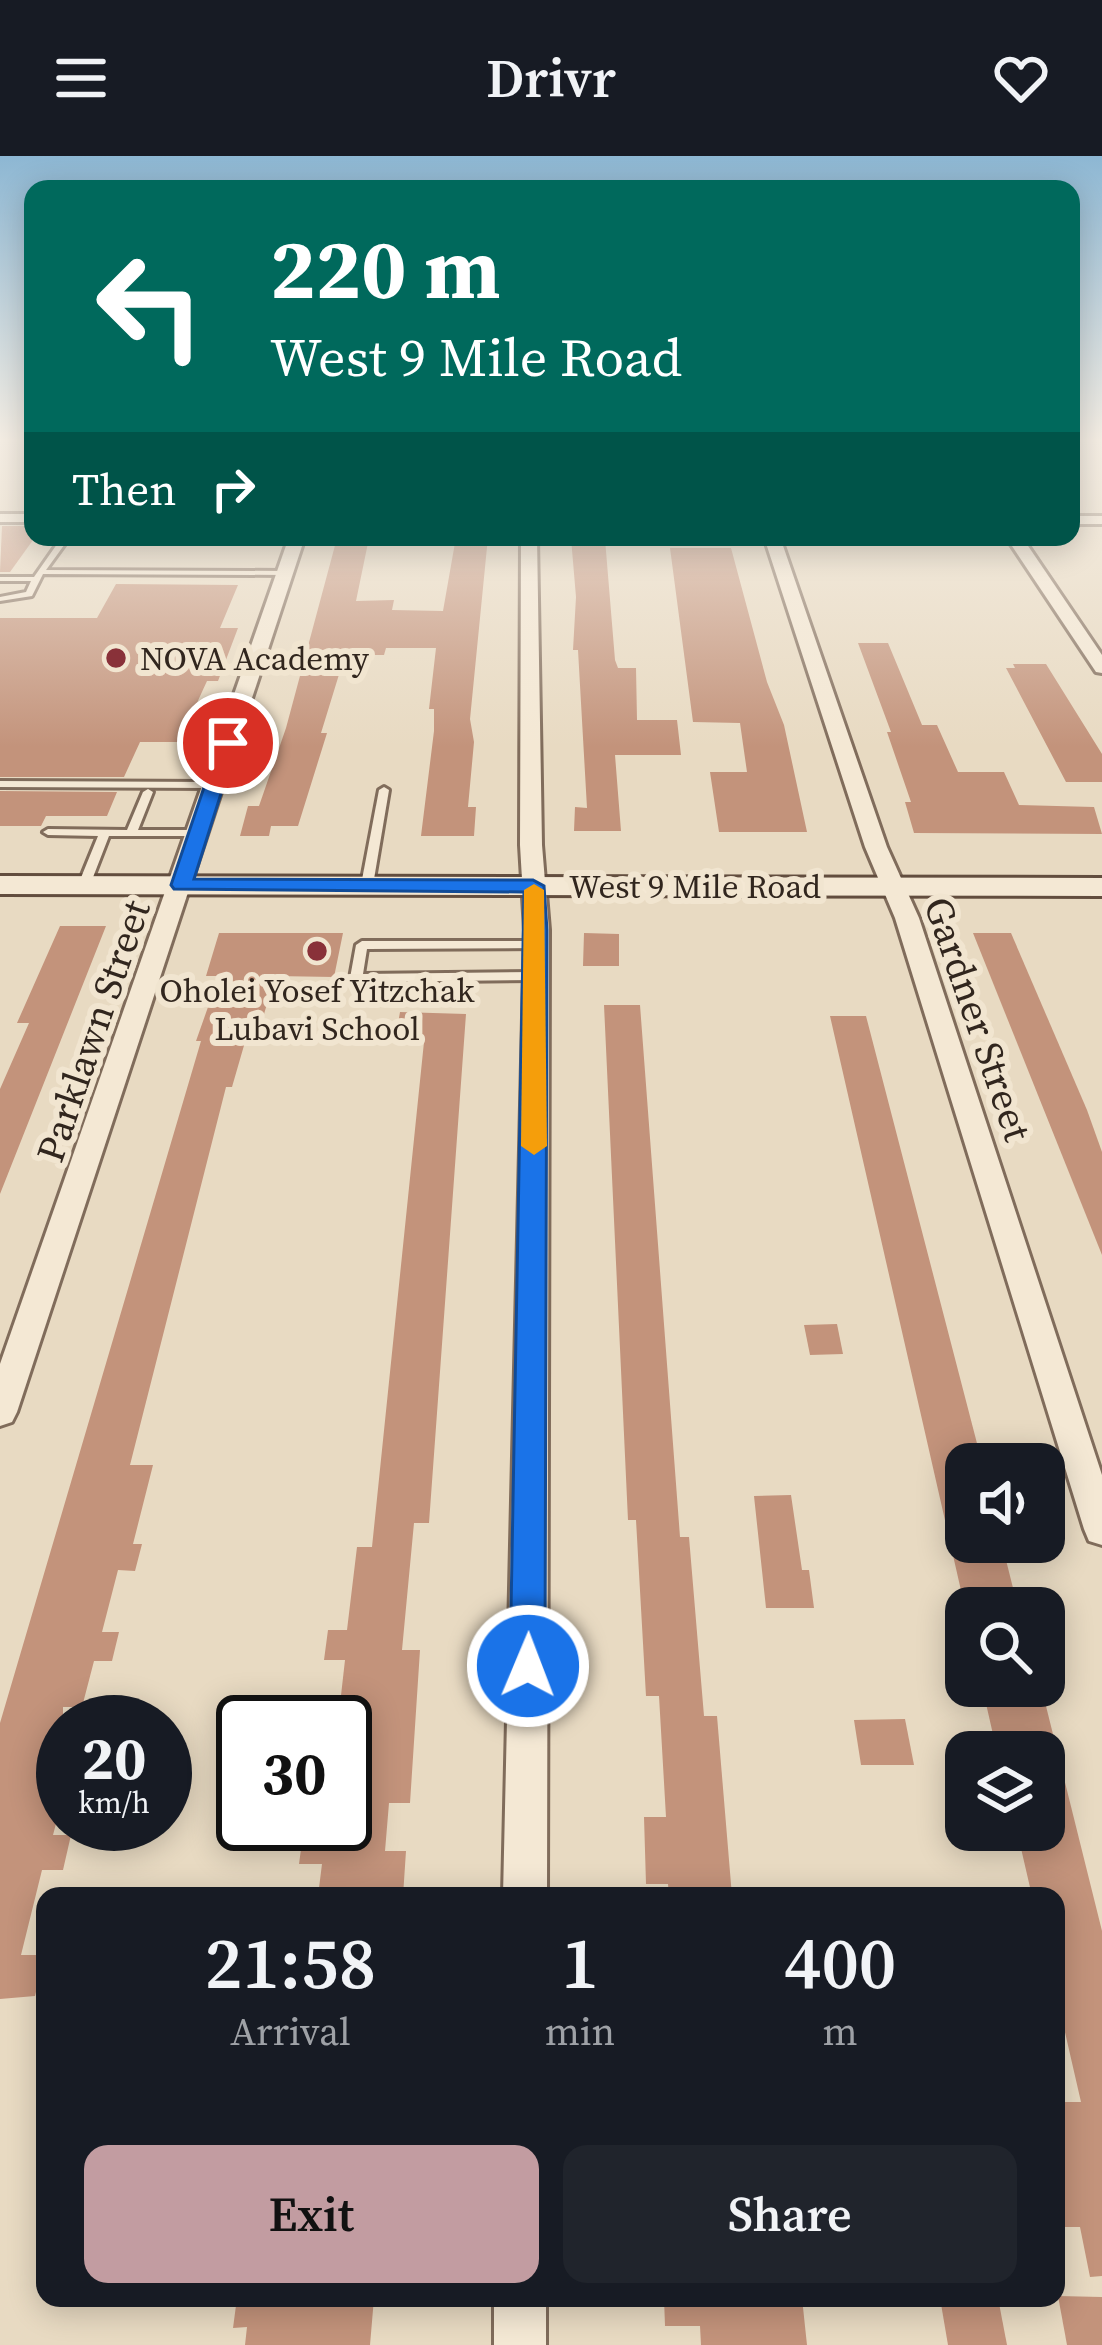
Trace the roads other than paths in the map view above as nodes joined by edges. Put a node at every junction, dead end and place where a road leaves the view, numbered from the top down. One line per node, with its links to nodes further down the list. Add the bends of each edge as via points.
1 (60, 546): 7 (lane)
2 (294, 546): 6 (street, Parklawn Street)
3 (529, 546): 23 (street)
4 (775, 546): 24 (street, Gardner Street)
5 (1020, 546): 10 (street)
6 (285, 573): 7 (lane); 12 (street, Parklawn Street)
7 (39, 575): 8 (lane); 9 (lane, via 29,595)
8 (0, 579)
9 (0, 599)
10 (1102, 668)
11 (0, 784): 12 (lane)
12 (214, 785): 18 (street, Parklawn Street)
13 (384, 790): 22 (lane)
14 (148, 792): 17 (lane)
15 (48, 832): 16 (lane)
16 (105, 833): 17 (lane); 20 (lane)
17 (131, 833): 18 (lane)
18 (199, 833): 21 (street, Parklawn Street)
19 (0, 885): 20 (main road, West 9 Mile Road)
20 (84, 885): 21 (main road, West 9 Mile Road)
21 (182, 885): 22 (main road, West 9 Mile Road); 27 (street, Parklawn Street)
22 (367, 885): 23 (main road, West 9 Mile Road)
23 (533, 886): 24 (main road, West 9 Mile Road); 26 (street)
24 (891, 886): 25 (main road, West 9 Mile Road); 28 (street, Gardner Street)
25 (1102, 887)
26 (525, 955): 26 (lane, via 500,976 356,978 362,945); 29 (street)
27 (0, 1412)
28 (1102, 1528)
29 (525, 1887)
30 (520, 2307): 31 (street)
31 (520, 2345)

